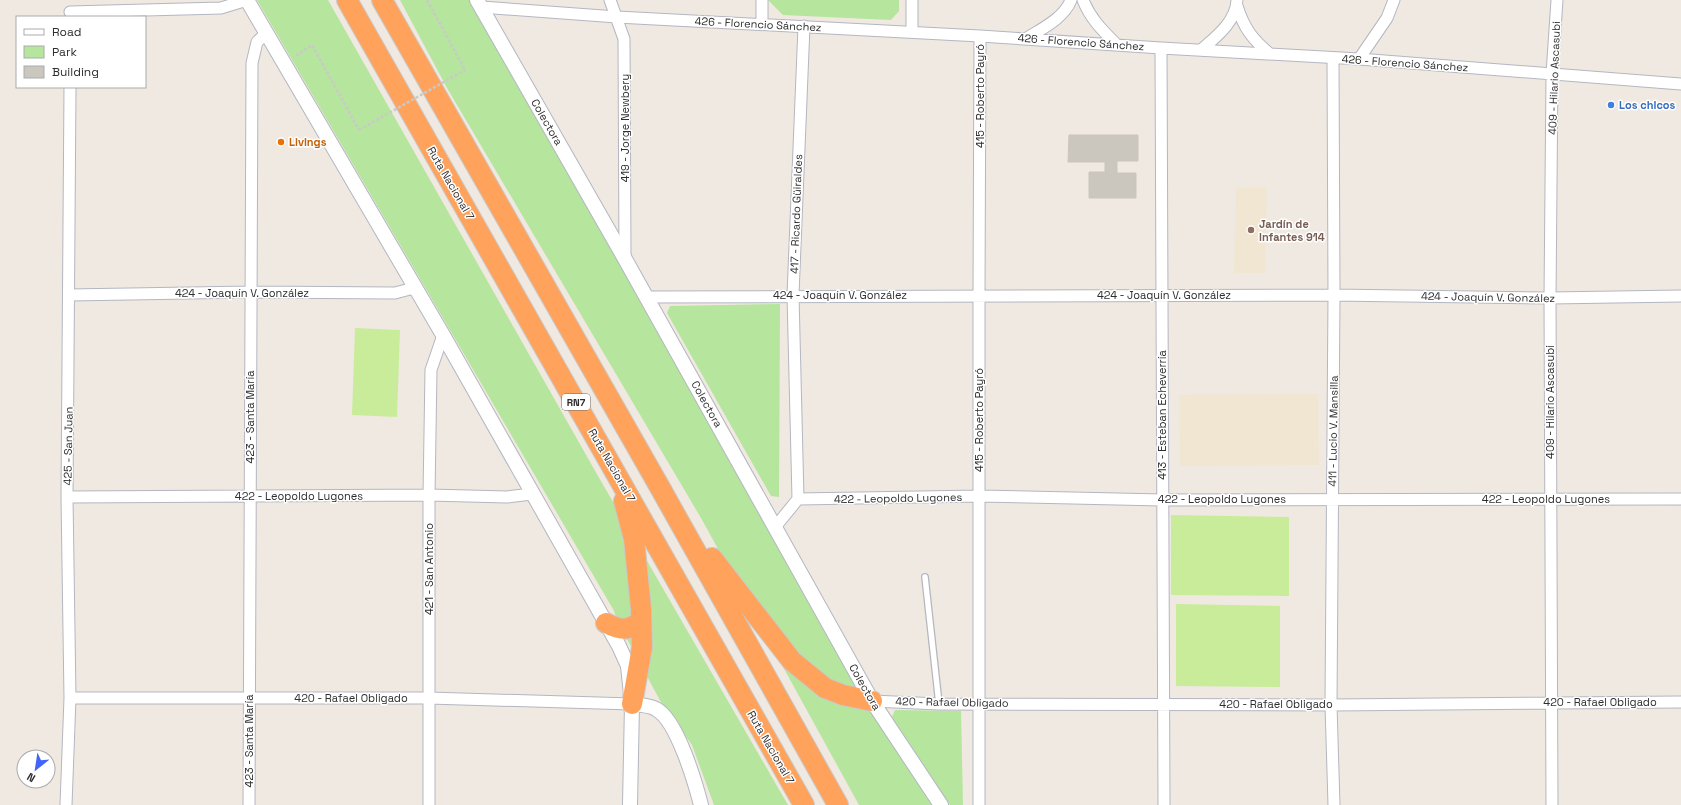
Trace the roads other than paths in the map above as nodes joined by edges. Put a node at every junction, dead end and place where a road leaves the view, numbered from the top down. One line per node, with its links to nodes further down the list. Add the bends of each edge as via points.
1 (71, 0): 14 (street)
2 (247, 0): 14 (street, via 221,8); 19 (street)
3 (347, 0): 43 (highway, Ruta Nacional 7 / RN7)
4 (382, 0): 44 (highway, RN7)
5 (610, 0): 15 (street, 419 - Jorge Newbery)
6 (762, 0): 16 (street)
7 (912, 0): 18 (street)
8 (1071, 0): 21 (street, via 1059,17)
9 (1083, 0): 22 (street, via 1095,22)
10 (1394, 0): 27 (street, via 1387,18)
11 (1557, 0): 28 (street, 409 - Hilario Ascasubi)
12 (479, 3): 15 (street, 426 - Florencio Sánchez); 31 (street, Colectora)
13 (1237, 3): 24 (street, via 1229,22 1219,35); 25 (street, via 1242,22 1248,32)
14 (70, 14)
15 (617, 17): 16 (street, 426 - Florencio Sánchez); 31 (street, 419 - Jorge Newbery, via 624,39)
16 (762, 23): 17 (street, 426 - Florencio Sánchez)
17 (804, 26): 18 (street, 426 - Florencio Sánchez); 36 (street, 417 - Ricardo Güiraldes)
18 (912, 32): 20 (street, 426 - Florencio Sánchez)
19 (266, 33): 32 (street); 33 (street, 423 - Santa María, via 257,42 252,63)
20 (980, 36): 21 (street, 426 - Florencio Sánchez); 37 (street, 415 - Roberto Payró)
21 (1027, 38): 22 (street, 426 - Florencio Sánchez)
22 (1116, 44): 23 (street, 426 - Florencio Sánchez)
23 (1161, 48): 24 (street, 426 - Florencio Sánchez); 38 (street, 413 - Esteban Echeverría)
24 (1201, 50): 25 (street, 426 - Florencio Sánchez)
25 (1270, 54): 26 (street, 426 - Florencio Sánchez)
26 (1332, 58): 27 (street, 426 - Florencio Sánchez); 34 (street, 411 - Lucio V. Mansilla)
27 (1359, 59): 28 (street, 426 - Florencio Sánchez)
28 (1552, 74): 29 (street, 426 - Florencio Sánchez); 41 (street, 409 - Hilario Ascasubi)
29 (1681, 84)
30 (70, 88): 35 (street, 425 - San Juan)
31 (625, 259): 40 (street, Colectora)
32 (414, 288): 33 (street, 424 - Joaquín V. González, via 395,293); 42 (street)
33 (250, 292): 35 (street, 424 - Joaquín V. González); 47 (street, 423 - Santa María)
34 (1334, 294): 38 (street, 424 - Joaquín V. González); 41 (street, 424 - Joaquín V. González); 50 (street, 411 - Lucio V. Mansilla)
35 (70, 295): 49 (street, 425 - San Juan)
36 (793, 295): 37 (street, 424 - Joaquín V. González); 40 (street, 424 - Joaquín V. González); 51 (street, 417 - Ricardo Güiraldes)
37 (979, 295): 38 (street, 424 - Joaquín V. González); 48 (street, 415 - Roberto Payró)
38 (1162, 295): 54 (street, 413 - Esteban Echeverría)
39 (1681, 296): 41 (street, 424 - Joaquín V. González)
40 (646, 297): 55 (street, Colectora)
41 (1550, 298): 52 (street, 409 - Hilario Ascasubi)
42 (443, 335): 45 (street); 46 (street, 421 - San Antonio, via 431,370)
43 (608, 458): 57 (highway, via 627,508 634,539); 75 (highway, Ruta Nacional 7 / RN7)
44 (658, 484): 62 (highway, via 719,568 792,661 825,688); 76 (highway, RN7)
45 (531, 494): 46 (street, 422 - Leopoldo Lugones, via 507,497); 58 (street)
46 (429, 495): 47 (street, 422 - Leopoldo Lugones); 61 (street, 421 - San Antonio)
47 (250, 496): 49 (street, 422 - Leopoldo Lugones); 59 (street, 423 - Santa María)
48 (980, 496): 51 (street, 422 - Leopoldo Lugones); 54 (street, 422 - Leopoldo Lugones); 65 (street, 415 - Roberto Payró)
49 (67, 497): 60 (street, 425 - San Juan)
50 (1332, 498): 52 (street, 422 - Leopoldo Lugones); 54 (street, 422 - Leopoldo Lugones); 69 (street, 411 - Lucio V. Mansilla)
51 (798, 499): 55 (street)
52 (1551, 499): 53 (street, 422 - Leopoldo Lugones); 63 (street, 409 - Hilario Ascasubi)
53 (1681, 499)
54 (1162, 500): 66 (street, 413 - Esteban Echeverría)
55 (776, 526): 62 (street, Colectora)
56 (925, 577): 68 (lane)
57 (641, 621): 58 (highway, via 626,629); 67 (highway, via 642,647)
58 (606, 623): 67 (street, via 628,666)
59 (249, 697): 60 (street, 420 - Rafael Obligado); 61 (street, 420 - Rafael Obligado); 71 (street, 423 - Santa María)
60 (70, 698): 70 (street, 425 - San Juan)
61 (429, 698): 67 (street, 420 - Rafael Obligado); 72 (street, 421 - San Antonio)
62 (872, 701): 68 (street, 420 - Rafael Obligado); 77 (street, Colectora)
63 (1551, 702): 64 (street, 420 - Rafael Obligado); 69 (street, 420 - Rafael Obligado); 81 (street, 409 - Hilario Ascasubi)
64 (1681, 702)
65 (980, 703): 66 (street, 420 - Rafael Obligado); 68 (street, 420 - Rafael Obligado); 78 (street, 415 - Roberto Payró)
66 (1163, 703): 69 (street, 420 - Rafael Obligado); 79 (street, 413 - Esteban Echeverría)
67 (632, 704): 73 (street); 74 (street, via 656,709 668,720 682,748)
68 (939, 704)
69 (1331, 705): 80 (street, 411 - Lucio V. Mansilla)
70 (66, 805)
71 (249, 805)
72 (429, 805)
73 (630, 805)
74 (701, 805)
75 (804, 805)
76 (838, 805)
77 (941, 805)
78 (979, 805)
79 (1164, 805)
80 (1334, 805)
81 (1552, 805)

